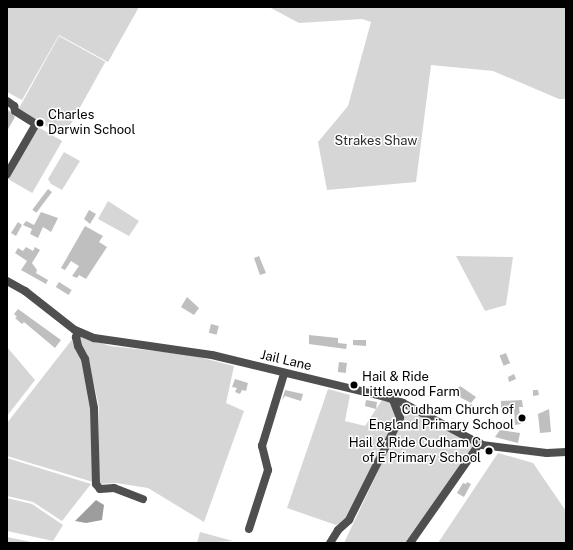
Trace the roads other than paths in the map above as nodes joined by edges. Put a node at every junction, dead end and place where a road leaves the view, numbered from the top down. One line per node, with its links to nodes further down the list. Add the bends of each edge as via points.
1 (7, 101): 2 (street, via 14,106 15,111 36,124)
2 (7, 174)
3 (7, 281): 4 (street, Jail Lane, via 25,291)
4 (79, 332): 5 (street, Jail Lane, via 110,342 212,355); 9 (street, via 76,336 78,346 86,359 94,408 96,484 100,489 114,488)
5 (284, 374): 6 (street, Jail Lane); 10 (street, via 262,446 268,470)
6 (393, 400): 7 (street, Jail Lane); 11 (street, via 400,418 349,520 338,530)
7 (481, 444): 8 (street, Jail Lane, via 546,453); 12 (street); 13 (street)
8 (566, 452)
9 (143, 499)
10 (249, 529)
11 (330, 543)
12 (410, 543)
13 (414, 543)

